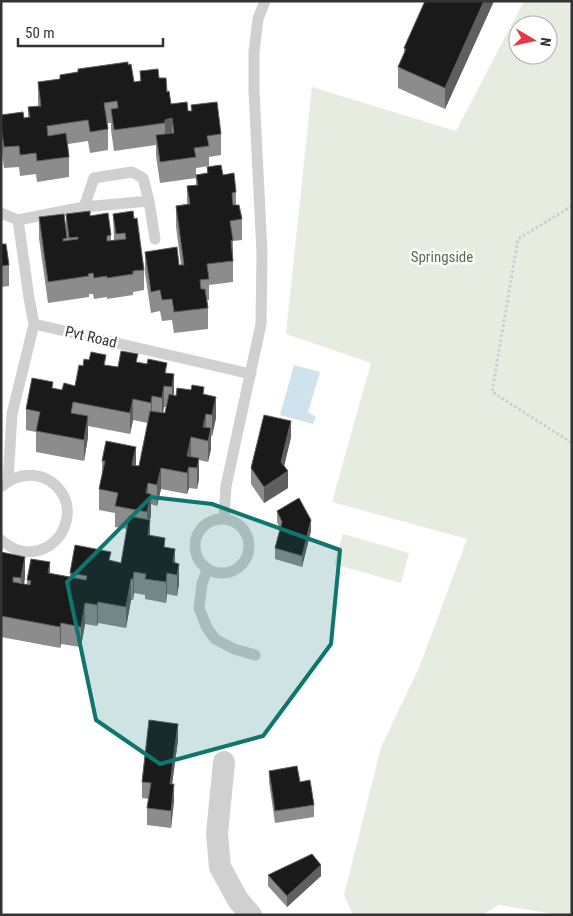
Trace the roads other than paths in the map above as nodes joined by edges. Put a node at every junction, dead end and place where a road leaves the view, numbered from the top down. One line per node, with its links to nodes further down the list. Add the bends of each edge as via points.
1 (265, 1): 8 (lane, via 258,19 254,52 262,277 261,324)
2 (149, 201): 3 (lane); 3 (lane, via 143,178 132,172 94,178); 6 (lane)
3 (84, 207): 5 (lane)
4 (1, 213): 5 (lane)
5 (18, 220): 7 (lane)
6 (155, 239)
7 (34, 324): 8 (lane, Pvt Road); 9 (lane, via 12,414)
8 (251, 374): 10 (lane, via 226,486)
9 (4, 484): 11 (lane, via 19,476 44,478 62,494 67,518 64,531 56,541 34,552 9,547)
10 (224, 518): 12 (lane, via 207,523 196,537 196,555); 12 (lane, via 232,520 246,533 249,550 241,566 233,571 215,573)
11 (1, 540)
12 (207, 569): 13 (lane, via 199,608 207,628 215,639)
13 (255, 655)
14 (224, 762): 15 (street, via 216,834 220,867 238,900)
15 (252, 915)

